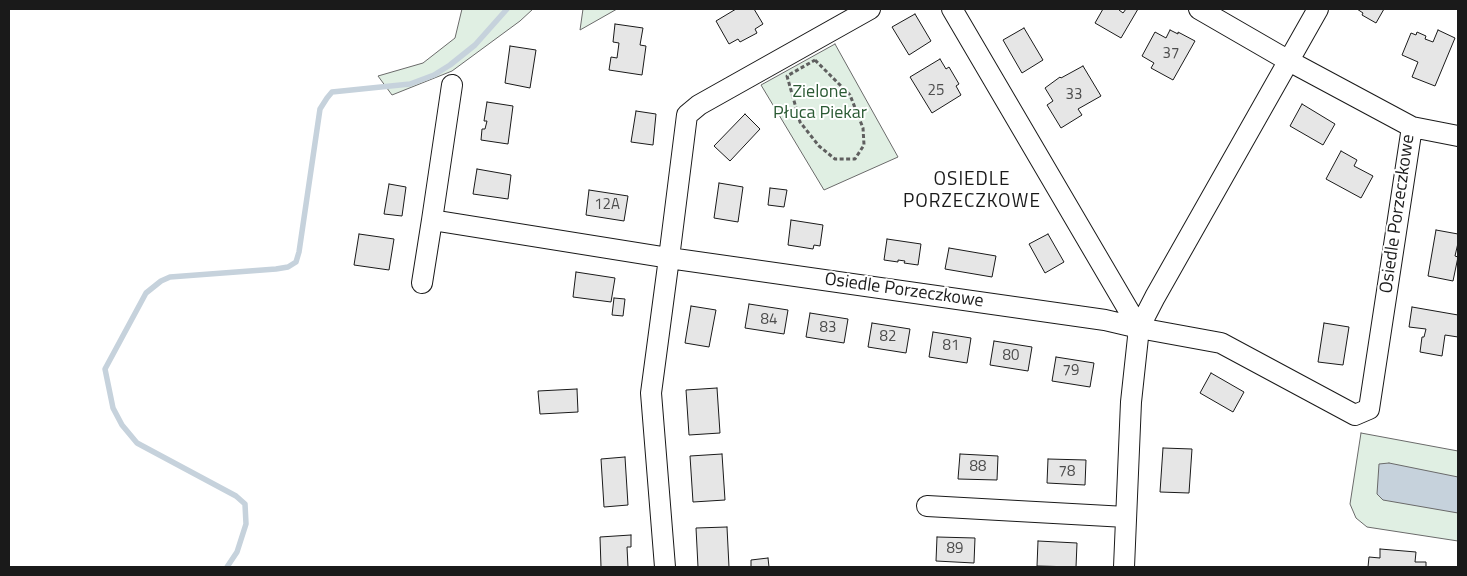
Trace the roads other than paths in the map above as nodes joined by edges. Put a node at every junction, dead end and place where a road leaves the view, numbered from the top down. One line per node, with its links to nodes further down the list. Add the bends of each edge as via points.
1 (870, 9): 10 (street, via 699,105 687,115)
2 (952, 9): 12 (street)
3 (1199, 9): 5 (street, Osiedle Porzeczkowe)
4 (1318, 9): 5 (street)
5 (1289, 61): 7 (street, Osiedle Porzeczkowe); 12 (street)
6 (452, 85): 9 (street)
7 (1412, 127): 8 (street); 12 (street, Osiedle Porzeczkowe, via 1369,409 1355,415 1221,343)
8 (1458, 136)
9 (432, 220): 10 (street, Osiedle Porzeczkowe); 11 (street)
10 (668, 258): 12 (street, Osiedle Porzeczkowe, via 1105,320); 15 (street, via 651,393)
11 (422, 283)
12 (1140, 328): 14 (street, via 1131,402)
13 (927, 506): 14 (street)
14 (1126, 517): 16 (street)
15 (665, 567)
16 (1124, 567)

